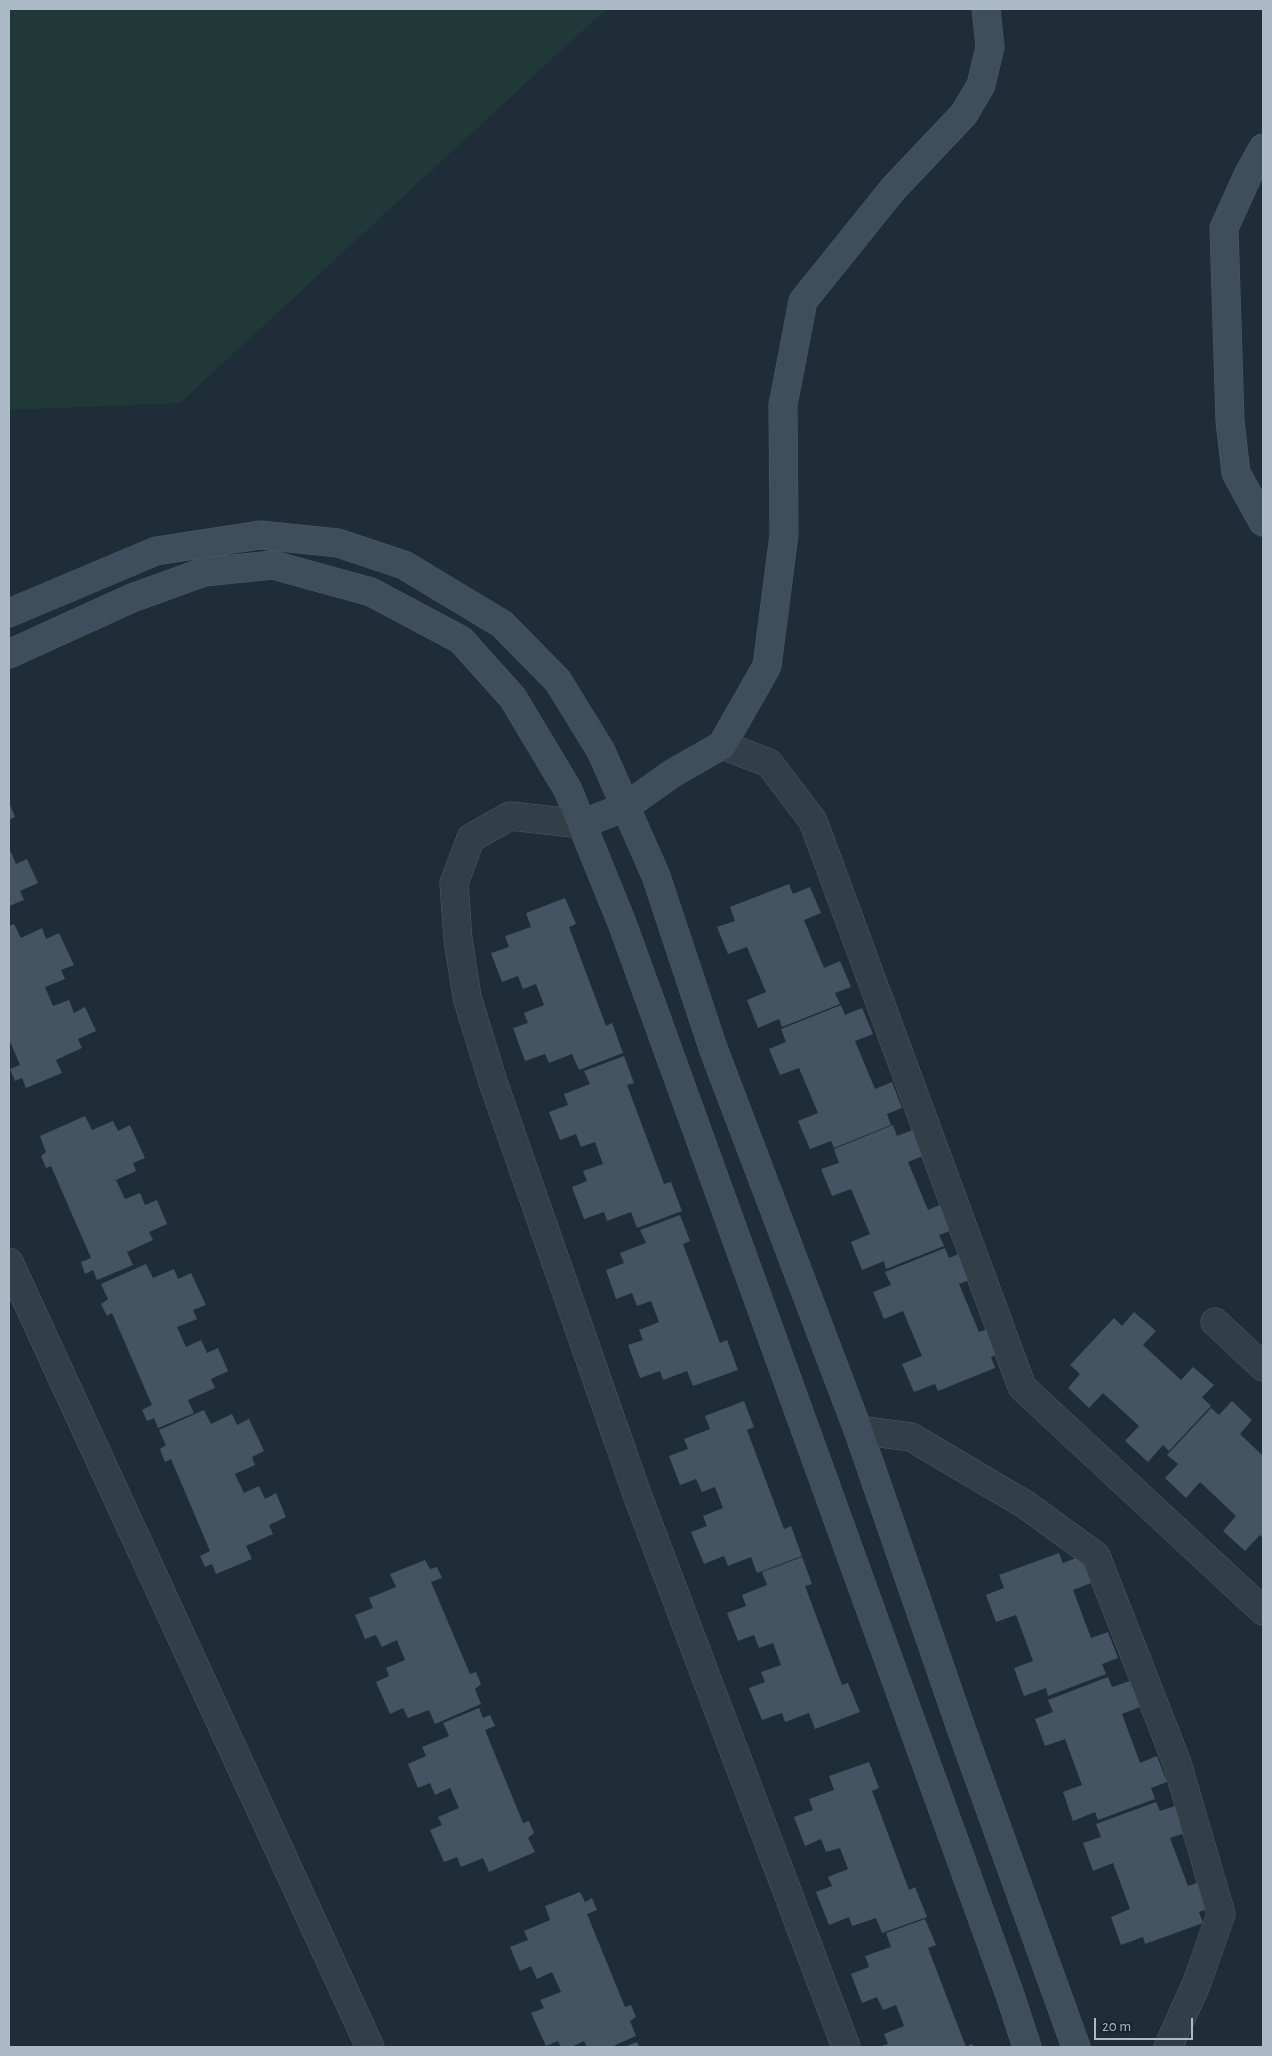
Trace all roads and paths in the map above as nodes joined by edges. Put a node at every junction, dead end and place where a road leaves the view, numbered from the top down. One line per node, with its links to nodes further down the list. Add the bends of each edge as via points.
1 (986, 9): 6 (street, via 990,47 981,85 964,114 893,189 803,301 783,405 784,534 767,666)
2 (1263, 148): 3 (street, via 1224,228 1230,421 1236,473)
3 (1263, 522)
4 (9, 613): 7 (street, via 156,552 260,535 338,543 404,565 502,624 558,681 601,751)
5 (9, 654): 8 (street, via 132,598 204,572 273,565 371,592 461,640 512,698 568,790)
6 (722, 745): 7 (street, via 672,773); 13 (street, via 769,763 813,821 1022,1387)
7 (625, 807): 8 (street); 12 (street, via 656,876 714,1048)
8 (582, 824): 15 (street, via 510,816 471,838 454,883 467,997 496,1092 638,1497); 16 (street, via 632,951)
9 (9, 1262): 14 (street)
10 (1215, 1322): 11 (street)
11 (1263, 1367)
12 (858, 1430): 17 (street, via 962,1732); 18 (street, via 911,1437 1026,1505 1096,1556 1177,1763 1221,1914 1196,1985)
13 (1263, 1611)
14 (370, 2047)
15 (846, 2047)
16 (1027, 2047)
17 (1076, 2047)
18 (1168, 2047)

